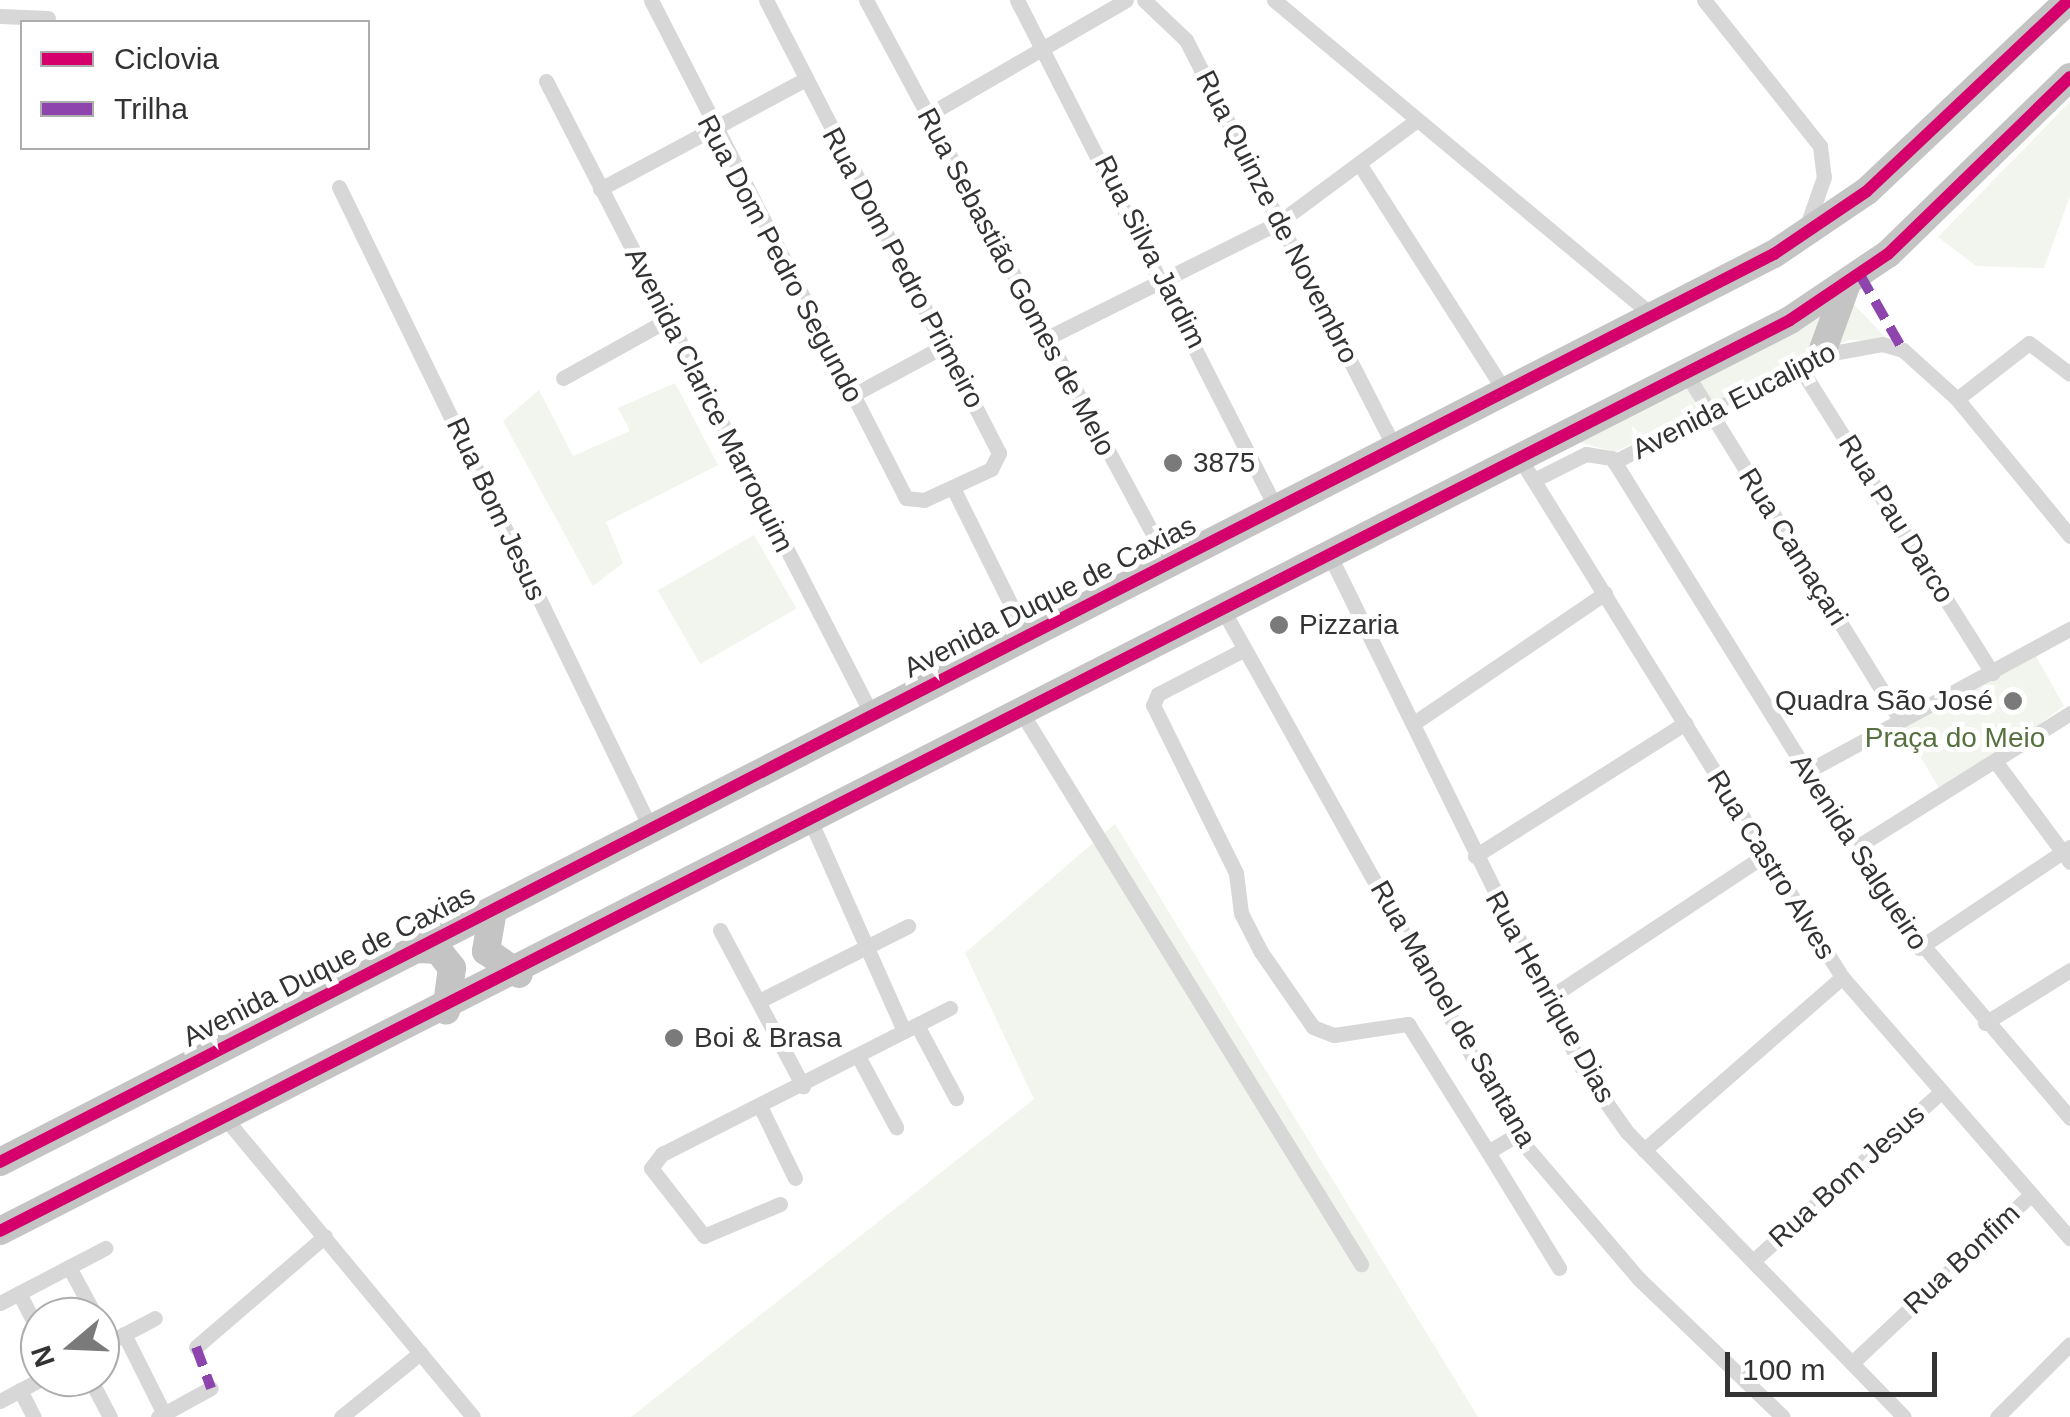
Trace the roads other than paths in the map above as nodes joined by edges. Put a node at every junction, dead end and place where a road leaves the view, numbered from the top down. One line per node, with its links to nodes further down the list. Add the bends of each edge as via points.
1 (651, 0): 18 (street, Rua Dom Pedro Segundo)
2 (766, 0): 14 (street, Rua Dom Pedro Primeiro)
3 (866, 0): 16 (street, Rua Sebastião Gomes de Melo)
4 (1017, 0): 12 (street, Rua Silva Jardim)
5 (1126, 0): 12 (street)
6 (1144, 0): 22 (street, Rua Quinze de Novembro, via 1186,40)
7 (1704, 0): 23 (street, via 1820,146 1824,177)
8 (2069, 0): 23 (highway, Avenida Duque de Caxias, via 1867,191)
9 (1276, 1): 17 (street)
10 (0, 16): 11 (street)
11 (48, 18)
12 (1044, 48): 16 (street); 24 (street, Rua Silva Jardim)
13 (2070, 77): 25 (highway, via 1924,222)
14 (804, 80): 18 (street); 29 (street, Rua Dom Pedro Primeiro)
15 (546, 81): 21 (street, Avenida Clarice Marroquim)
16 (926, 116): 28 (street, Rua Sebastião Gomes de Melo)
17 (1417, 120): 19 (street); 26 (street)
18 (709, 127): 21 (street); 35 (street, Rua Dom Pedro Segundo)
19 (1362, 168): 22 (street); 34 (street)
20 (339, 187): 62 (street, Rua Bom Jesus)
21 (600, 189): 27 (street, Avenida Clarice Marroquim)
22 (1278, 223): 24 (street); 38 (street, Rua Quinze de Novembro)
23 (1802, 236): 26 (highway, Avenida Duque de Caxias)
24 (1167, 282): 28 (street); 43 (street, Rua Silva Jardim)
25 (1848, 283): 30 (highway); 31 (highway)
26 (1655, 317): 34 (highway, Avenida Duque de Caxias)
27 (667, 320): 33 (street); 55 (street, Avenida Clarice Marroquim)
28 (1050, 338): 46 (street, Rua Sebastião Gomes de Melo)
29 (946, 345): 35 (street); 41 (street, Rua Dom Pedro Primeiro, via 999,453 990,470)
30 (1810, 361): 36 (street, Avenida Eucalipto, via 1865,342 1903,350); 37 (street, Avenida Eucalipto); 52 (street, Rua Pau Darco)
31 (1686, 373): 37 (street, Rua Camaçari); 40 (highway)
32 (2070, 374): 36 (street, via 2028,343)
33 (564, 378)
34 (1504, 392): 38 (highway, Avenida Duque de Caxias)
35 (851, 396): 42 (street, Rua Dom Pedro Segundo, via 906,498)
36 (1956, 400): 44 (street, Avenida Eucalipto)
37 (1710, 411): 39 (street, Avenida Eucalipto); 56 (street, Rua Camaçari)
38 (1394, 448): 43 (highway, Avenida Duque de Caxias)
39 (1614, 462): 40 (street, via 1586,454); 60 (street, Avenida Salgueiro)
40 (1526, 469): 45 (highway); 47 (street, Rua Castro Alves)
41 (954, 490): 42 (street, Rua Dom Pedro Primeiro); 50 (street)
42 (924, 500)
43 (1276, 508): 46 (highway, Avenida Duque de Caxias)
44 (2070, 536)
45 (1330, 556): 48 (highway); 57 (street, Rua Henrique Dias)
46 (1169, 564): 50 (highway, Avenida Duque de Caxias)
47 (1605, 593): 57 (street); 58 (street, Rua Castro Alves)
48 (1223, 610): 51 (street, Rua Manoel de Santana); 54 (highway)
49 (2070, 629): 52 (street)
50 (1026, 637): 55 (highway, Avenida Duque de Caxias)
51 (1243, 650): 90 (street, Rua Manoel de Santana); 92 (street, via 1158,694 1154,705 1236,873 1240,913 1313,1028 1334,1036 1408,1024)
52 (1992, 673): 56 (street)
53 (2070, 712): 59 (street)
54 (1023, 714): 61 (highway); 102 (street)
55 (873, 717): 62 (highway, Avenida Duque de Caxias)
56 (1900, 720): 60 (street)
57 (1414, 723): 66 (street, Rua Henrique Dias)
58 (1684, 723): 65 (street, Rua Castro Alves); 66 (street)
59 (1996, 760): 63 (street); 64 (street)
60 (1808, 771): 63 (street, Avenida Salgueiro)
61 (811, 822): 70 (street); 74 (highway)
62 (652, 830): 67 (highway, Avenida Duque de Caxias)
63 (1855, 848): 71 (street, Avenida Salgueiro)
64 (2067, 854): 71 (street)
65 (1765, 855): 75 (street, Rua Castro Alves); 76 (street)
66 (1475, 856): 76 (street, Rua Henrique Dias)
67 (493, 910): 72 (highway, Avenida Duque de Caxias); 74 (highway, via 486,951)
68 (908, 926): 70 (street)
69 (720, 930): 77 (street)
70 (870, 946): 77 (street); 81 (street)
71 (1920, 948): 80 (street, Avenida Salgueiro)
72 (418, 949): 79 (highway, via 438,950 452,968); 93 (highway, Avenida Duque de Caxias)
73 (2070, 970): 80 (street)
74 (519, 974): 79 (highway)
75 (1842, 977): 84 (street, Rua Castro Alves); 91 (street)
76 (1546, 1000): 91 (street, Rua Henrique Dias)
77 (759, 1001): 83 (street)
78 (950, 1008): 81 (street)
79 (446, 1011): 88 (highway)
80 (1985, 1024): 87 (street, Avenida Salgueiro)
81 (911, 1028): 82 (street); 85 (street)
82 (858, 1056): 83 (street); 89 (street)
83 (803, 1086): 86 (street)
84 (1941, 1092): 95 (street, Rua Castro Alves); 101 (street, Rua Bom Jesus)
85 (956, 1098)
86 (760, 1106): 94 (street); 96 (street, via 662,1154 651,1176 704,1236)
87 (2066, 1108)
88 (225, 1118): 97 (highway); 98 (street)
89 (896, 1127)
90 (1516, 1135): 92 (street); 122 (street, Rua Manoel de Santana, via 1639,1278)
91 (1644, 1150): 101 (street, Rua Henrique Dias)
92 (1488, 1152): 104 (street)
93 (0, 1162)
94 (795, 1178)
95 (2029, 1196): 99 (street, Rua Castro Alves); 115 (street, Rua Bonfim)
96 (780, 1204)
97 (0, 1230)
98 (325, 1236): 113 (street); 114 (street)
99 (2070, 1238)
100 (105, 1248): 103 (street)
101 (1752, 1260): 115 (street, Rua Henrique Dias)
102 (1361, 1264)
103 (69, 1267): 105 (street); 107 (street)
104 (1559, 1268)
105 (19, 1293): 106 (street); 108 (street)
106 (21, 1297)
107 (85, 1297)
108 (0, 1303)
109 (155, 1318): 110 (street)
110 (124, 1334): 111 (street); 118 (street)
111 (120, 1336)
112 (2070, 1344): 124 (street)
113 (196, 1348)
114 (420, 1354): 120 (street); 121 (street)
115 (1852, 1363): 123 (street, Rua Henrique Dias)
116 (212, 1388): 118 (street)
117 (7, 1393): 119 (street)
118 (161, 1416)
119 (34, 1417)
120 (341, 1417)
121 (473, 1417)
122 (1783, 1417)
123 (1904, 1417)
124 (1998, 1417)

